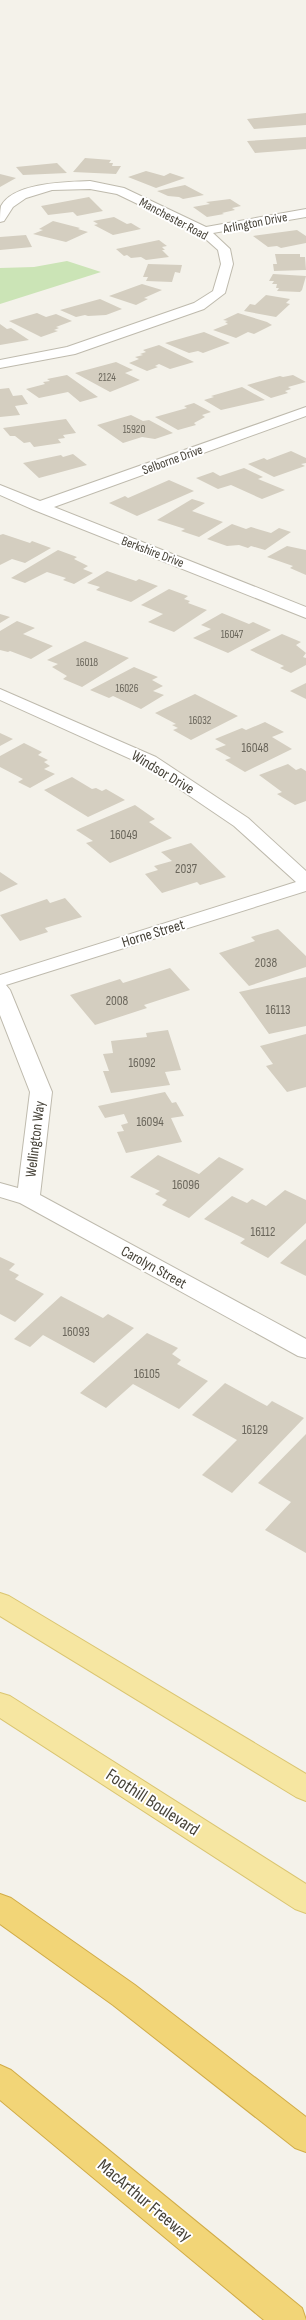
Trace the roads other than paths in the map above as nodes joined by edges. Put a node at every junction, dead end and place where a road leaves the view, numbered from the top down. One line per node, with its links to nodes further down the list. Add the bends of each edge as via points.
1 (306, 213): 3 (street, Arlington Drive)
2 (0, 218): 3 (street, Manchester Road, via 8,205 22,195 51,186 90,185 120,191)
3 (204, 231): 4 (street, Manchester Road, via 224,249 227,264 219,293 199,306 70,351)
4 (0, 364)
5 (306, 411): 7 (street, Selborne Drive)
6 (0, 489): 7 (street, Berkshire Drive)
7 (39, 506): 8 (street, Berkshire Drive, via 240,584)
8 (306, 613)
9 (0, 694): 10 (street, Windsor Drive, via 150,761 241,822)
10 (306, 881)
11 (306, 885): 12 (street, Horne Street)
12 (0, 981)
13 (0, 990): 15 (street, Wellington Way, via 41,1092)
14 (0, 1190): 15 (street, Carolyn Street)
15 (28, 1198): 16 (street, Carolyn Street)
16 (306, 1350)
17 (0, 1603): 19 (main road)
18 (0, 1704): 20 (main road, Foothill Boulevard)
19 (306, 1789)
20 (306, 1900)
21 (0, 1907): 23 (highway, via 124,1995)
22 (0, 2080): 24 (highway, MacArthur Freeway)
23 (306, 2137)
24 (290, 2320)

